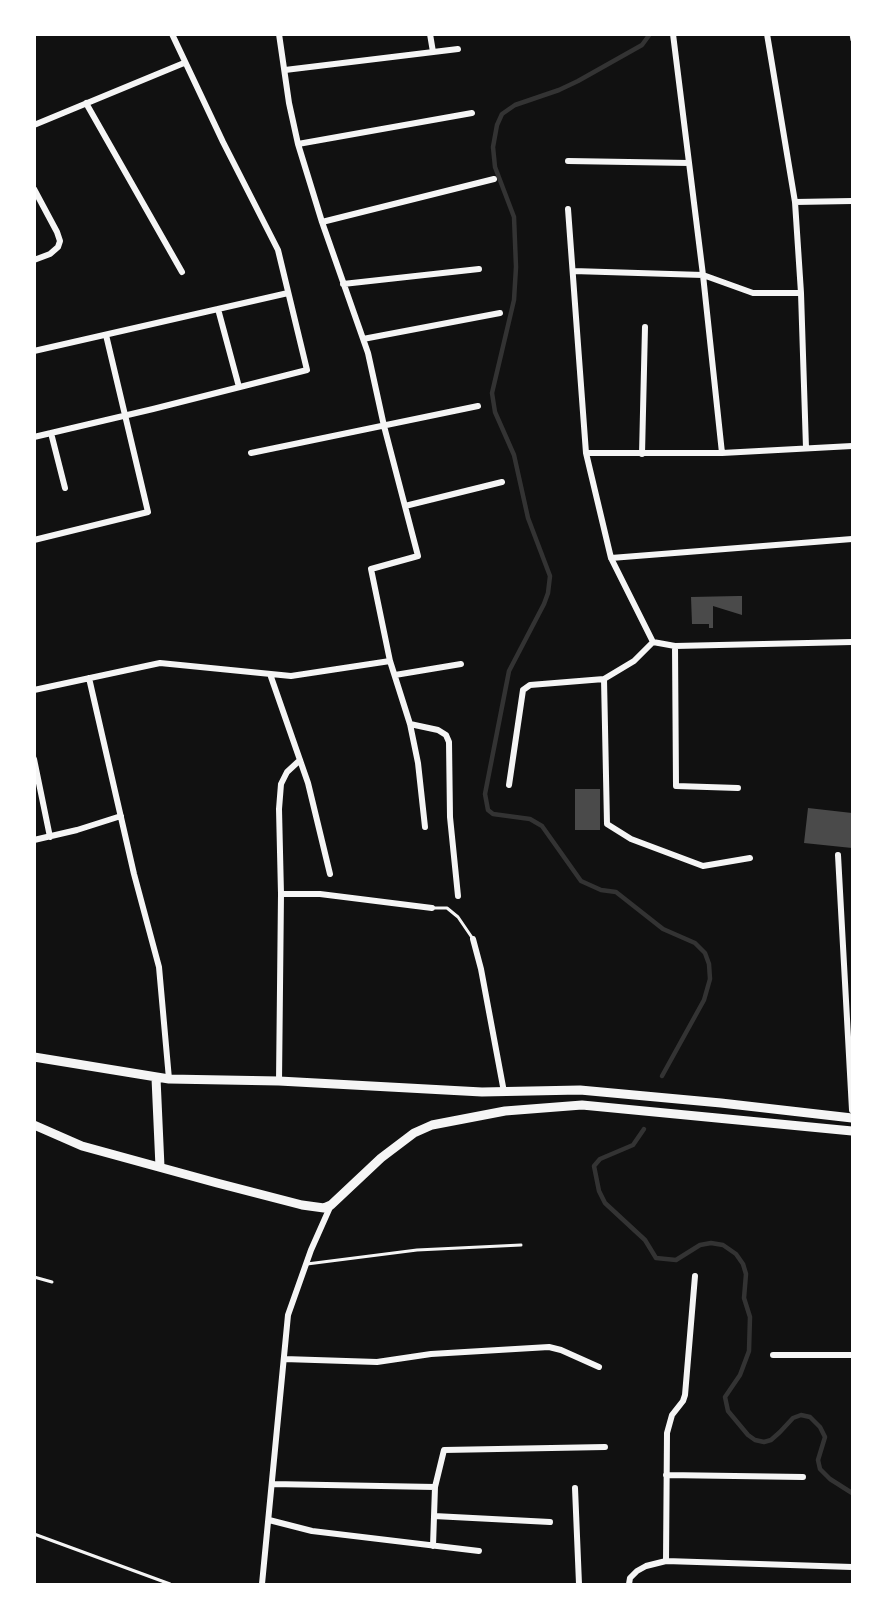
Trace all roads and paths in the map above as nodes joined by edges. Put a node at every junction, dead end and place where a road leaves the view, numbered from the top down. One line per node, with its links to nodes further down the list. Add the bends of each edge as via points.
1 (171, 34): 10 (street)
2 (279, 34): 11 (street)
3 (430, 34): 9 (street)
4 (673, 34): 17 (street)
5 (767, 34): 21 (street)
6 (851, 34): 7 (lane)
7 (852, 40)
8 (458, 49): 9 (street)
9 (433, 52): 11 (street)
10 (184, 63): 12 (street); 30 (street, via 278,250)
11 (285, 70): 15 (street)
12 (86, 104): 14 (street); 27 (street)
13 (472, 113): 15 (street)
14 (34, 125)
15 (298, 144): 23 (street)
16 (568, 161): 17 (street)
17 (689, 163): 28 (street)
18 (494, 180): 23 (street)
19 (34, 189): 24 (street, via 60,241 50,254)
20 (852, 201): 21 (street)
21 (795, 202): 31 (street)
22 (568, 209): 26 (street)
23 (322, 222): 29 (street)
24 (34, 260)
25 (479, 269): 29 (street)
26 (573, 271): 28 (street); 47 (street)
27 (182, 272)
28 (703, 275): 31 (street, via 753,293); 48 (street)
29 (343, 284): 36 (street)
30 (288, 293): 32 (street); 38 (street, via 307,370)
31 (801, 293): 45 (street)
32 (218, 309): 35 (street); 38 (street)
33 (500, 313): 36 (street)
34 (645, 327): 49 (street)
35 (106, 335): 37 (street); 40 (street)
36 (363, 339): 41 (street)
37 (34, 351)
38 (239, 387): 40 (street)
39 (478, 406): 41 (street)
40 (124, 416): 42 (street); 54 (street, via 148,512)
41 (384, 426): 46 (street); 52 (street)
42 (51, 433): 43 (street); 51 (street)
43 (34, 437)
44 (852, 446): 45 (street)
45 (806, 448): 48 (street)
46 (250, 453)
47 (586, 453): 49 (street); 55 (street)
48 (722, 453): 49 (street)
49 (642, 454)
50 (502, 482): 52 (street)
51 (65, 488)
52 (405, 506): 59 (street, via 418,556 371,569)
53 (852, 539): 55 (street)
54 (34, 540)
55 (611, 558): 56 (street)
56 (653, 642): 58 (street); 64 (street, via 634,661)
57 (852, 642): 58 (street)
58 (675, 645): 70 (street, via 676,786)
59 (390, 661): 61 (street, via 291,676); 62 (street)
60 (461, 664): 62 (street)
61 (270, 674): 63 (street, via 160,663); 68 (street)
62 (395, 675): 66 (street)
63 (89, 678): 65 (street); 71 (street)
64 (604, 679): 69 (street, via 530,685 523,690); 76 (street, via 607,824 631,839 703,866)
65 (34, 690)
66 (410, 724): 72 (street); 79 (street, via 438,730 449,742 450,817)
67 (34, 759): 73 (street)
68 (300, 760): 77 (street); 78 (street, via 281,784)
69 (509, 785)
70 (738, 788)
71 (121, 816): 73 (street); 84 (street, via 159,967)
72 (424, 827)
73 (50, 837): 74 (street)
74 (34, 840)
75 (838, 855): 87 (street)
76 (750, 858)
77 (330, 874)
78 (281, 894): 80 (street, via 320,894); 85 (street)
79 (458, 896)
80 (432, 908): 81 (lane, via 447,908)
81 (473, 939): 86 (street)
82 (34, 1057): 83 (main road)
83 (156, 1078): 84 (main road); 91 (main road)
84 (169, 1079): 85 (main road)
85 (279, 1080): 86 (main road)
86 (504, 1092): 88 (main road, via 580,1090)
87 (852, 1110)
88 (852, 1118)
89 (34, 1125): 91 (main road, via 82,1146)
90 (852, 1131): 92 (main road, via 582,1105 505,1110 441,1122 414,1133)
91 (160, 1167): 92 (main road, via 302,1205)
92 (331, 1205): 94 (street)
93 (521, 1245): 94 (lane, via 417,1250)
94 (306, 1264): 100 (street, via 288,1315)
95 (695, 1276): 103 (street, via 687,1380 683,1401 668,1423)
96 (34, 1277): 97 (lane)
97 (52, 1282)
98 (773, 1355): 99 (street)
99 (852, 1355)
100 (284, 1359): 101 (street, via 377,1362 431,1354 549,1347); 105 (street)
101 (599, 1367)
102 (606, 1447): 106 (street, via 444,1450)
103 (666, 1475): 104 (street); 114 (street)
104 (803, 1477)
105 (272, 1484): 106 (street); 109 (street)
106 (435, 1487): 108 (street)
107 (575, 1488): 118 (street)
108 (434, 1516): 110 (street); 112 (street)
109 (268, 1520): 112 (street, via 312,1531); 117 (street)
110 (550, 1522)
111 (34, 1534): 116 (lane)
112 (433, 1546): 113 (street)
113 (479, 1551)
114 (666, 1561): 115 (street); 119 (street, via 637,1571)
115 (852, 1567)
116 (170, 1584)
117 (262, 1584)
118 (579, 1584)
119 (629, 1584)

